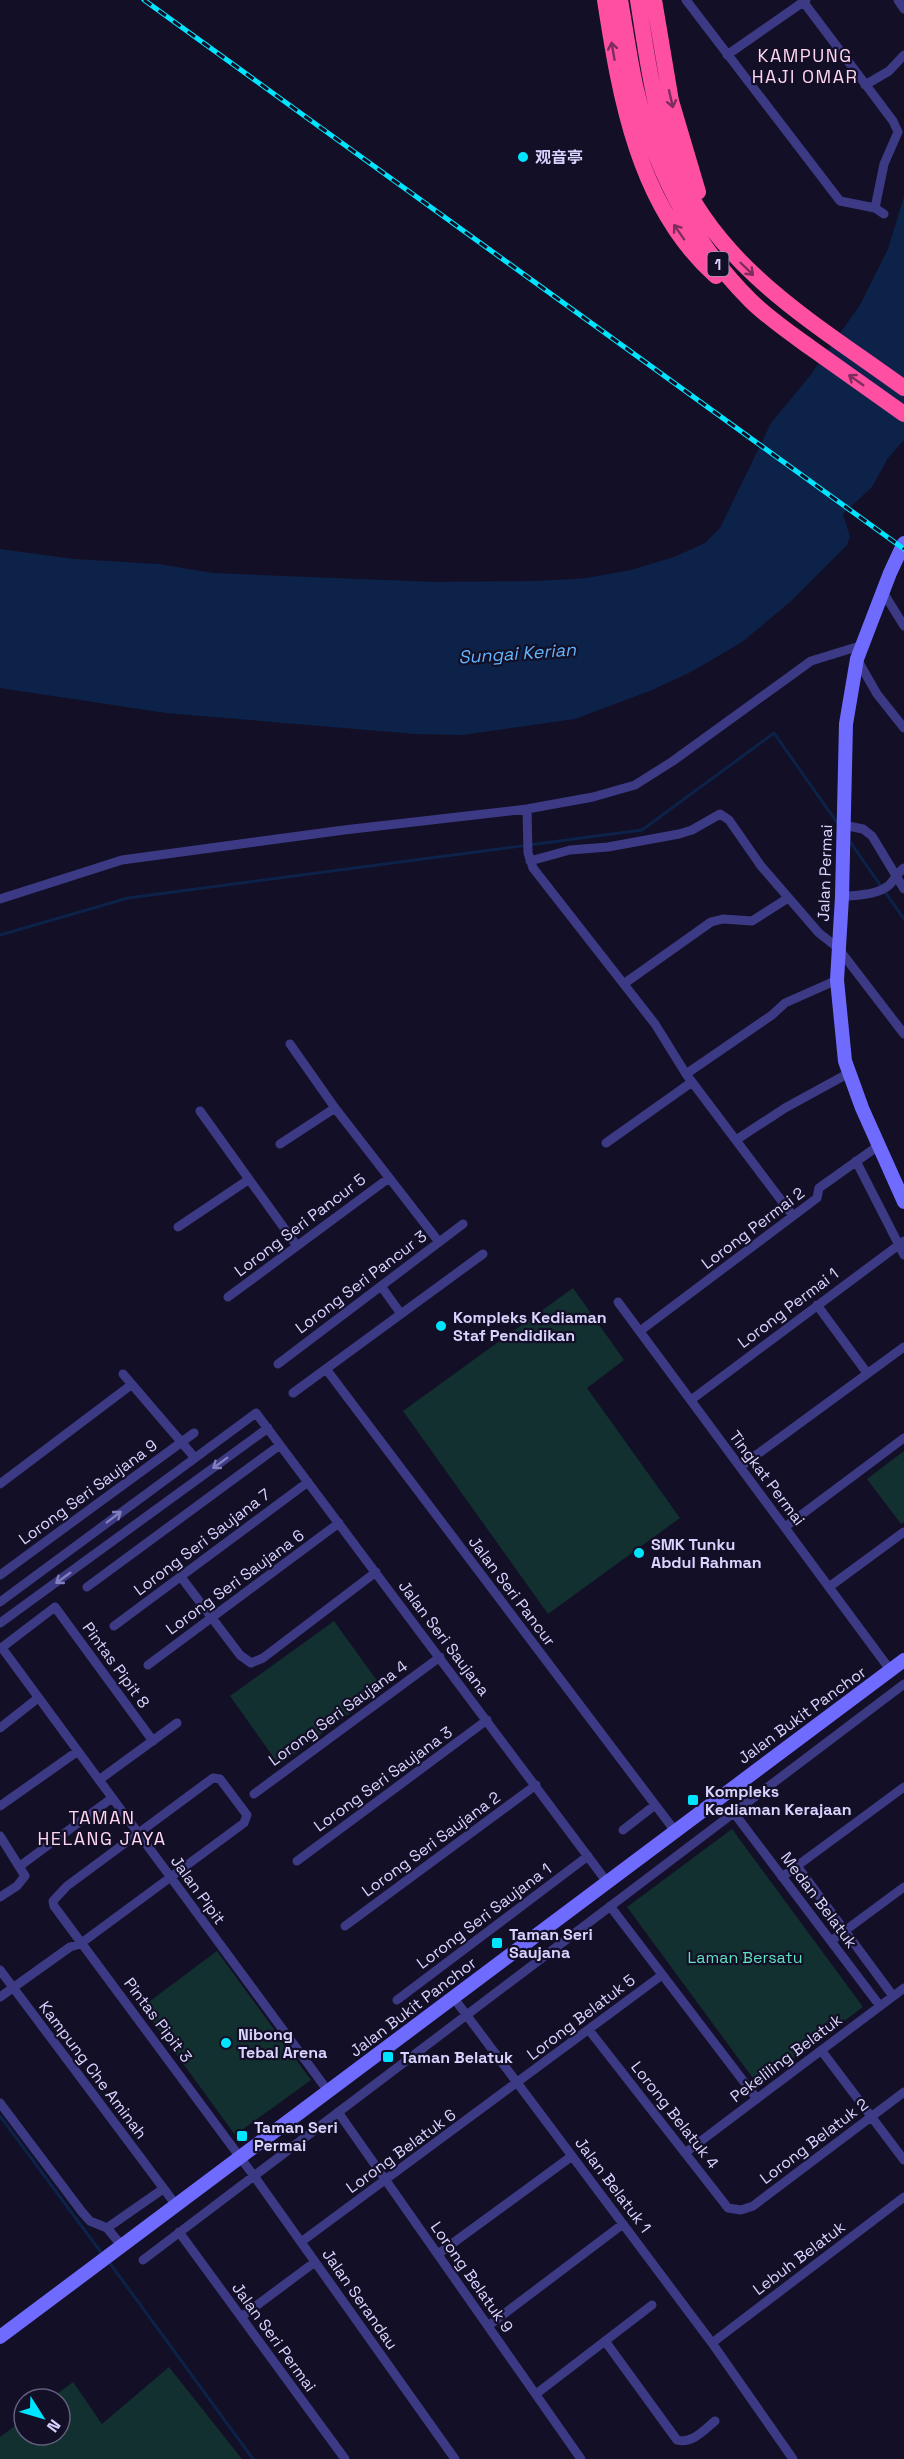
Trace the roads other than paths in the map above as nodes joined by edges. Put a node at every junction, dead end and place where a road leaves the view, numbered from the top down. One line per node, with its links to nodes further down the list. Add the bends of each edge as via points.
1 (604, 0): 16 (highway, one-way to 1, via 727,286 693,251 653,188 626,119)
2 (620, 0): 12 (highway, 1, via 647,131)
3 (638, 0): 12 (highway, 1)
4 (654, 0): 15 (highway, one-way to 15, via 671,101)
5 (686, 0): 9 (street)
6 (898, 0): 8 (street)
7 (804, 1): 9 (street); 11 (street)
8 (904, 9)
9 (727, 55): 13 (street, via 840,201)
10 (904, 55): 11 (street, via 889,71)
11 (865, 85): 13 (street, via 898,132 884,164)
12 (671, 173): 15 (highway, 1); 16 (highway, 1, via 684,214 711,255)
13 (875, 208): 14 (street)
14 (884, 214)
15 (710, 225): 17 (highway, 1, one-way to 17, via 744,267)
16 (751, 301): 18 (highway, 1, one-way to 16)
17 (904, 388)
18 (904, 414)
19 (904, 543): 20 (main road, Jalan Permai)
20 (883, 592): 21 (street); 22 (main road, Jalan Permai)
21 (904, 626)
22 (863, 645): 23 (main road, Jalan Permai); 25 (street, via 811,661 635,785)
23 (857, 659): 24 (street, via 877,694); 26 (main road, Jalan Permai, via 846,724)
24 (904, 728)
25 (526, 814): 27 (street); 33 (street, via 344,830 122,860)
26 (843, 825): 29 (street, via 863,829 872,836); 31 (main road, Jalan Permai)
27 (529, 857): 32 (street, via 679,834 720,814 729,820 760,866); 36 (street, via 532,868)
28 (904, 868): 29 (street)
29 (896, 874): 30 (street); 31 (street, via 888,886)
30 (904, 889)
31 (842, 897): 34 (main road, Jalan Permai)
32 (788, 898): 34 (street); 36 (street, via 752,921 711,922)
33 (0, 899)
34 (838, 948): 35 (main road, Jalan Permai); 37 (street)
35 (837, 980): 39 (main road, Jalan Permai); 40 (street, via 785,1004)
36 (625, 983): 40 (street)
37 (904, 1034)
38 (290, 1044): 41 (street)
39 (849, 1072): 43 (street); 46 (main road, Jalan Permai)
40 (689, 1078): 43 (street); 44 (street)
41 (335, 1108): 45 (street); 48 (street)
42 (200, 1112): 49 (street)
43 (736, 1140): 51 (street)
44 (606, 1143)
45 (280, 1144)
46 (878, 1146): 47 (street, Lorong Permai 2); 50 (main road, Jalan Permai)
47 (856, 1161): 51 (street, Lorong Permai 2, via 819,1188 817,1198); 55 (street)
48 (389, 1178): 54 (street); 56 (street, Lorong Seri Pancur 5)
49 (248, 1180): 53 (street); 56 (street)
50 (904, 1202)
51 (793, 1216): 64 (street, Lorong Permai 2)
52 (463, 1224): 54 (street, Lorong Seri Pancur 3)
53 (178, 1227)
54 (439, 1242): 59 (street, Lorong Seri Pancur 3)
55 (901, 1243): 58 (street); 62 (street, Lorong Permai 1)
56 (297, 1246): 60 (street, Lorong Seri Pancur 5)
57 (483, 1254): 63 (street)
58 (904, 1255)
59 (381, 1286): 63 (street); 66 (street, Lorong Seri Pancur 3)
60 (228, 1297)
61 (618, 1302): 64 (street, Tingkat Permai)
62 (817, 1305): 68 (street); 72 (street, Lorong Permai 1)
63 (401, 1314): 67 (street)
64 (640, 1331): 72 (street, Tingkat Permai)
65 (904, 1347): 68 (street)
66 (278, 1364)
67 (326, 1369): 71 (street); 111 (street, Jalan Seri Pancur)
68 (867, 1373): 79 (street)
69 (123, 1374): 70 (street)
70 (131, 1384): 76 (street); 81 (street)
71 (293, 1393)
72 (691, 1400): 79 (street, Tingkat Permai)
73 (268, 1428): 77 (street, Jalan Seri Saujana); 78 (street, Jalan Seri Saujana, via 256,1413); 92 (street, one-way to 92)
74 (194, 1433): 76 (street, Lorong Seri Saujana 9)
75 (904, 1438): 83 (street)
76 (180, 1442): 78 (street); 86 (street, Lorong Seri Saujana 9)
77 (280, 1445): 80 (street, Jalan Seri Saujana); 88 (street)
78 (195, 1458): 90 (street, one-way to 78)
79 (740, 1467): 83 (street, Tingkat Permai)
80 (308, 1482): 82 (street, Jalan Seri Saujana); 87 (street, Lorong Seri Saujana 7)
81 (0, 1484)
82 (339, 1524): 85 (street, Jalan Seri Saujana); 91 (street, Lorong Seri Saujana 6)
83 (784, 1527): 89 (street, Tingkat Permai)
84 (904, 1532): 89 (street)
85 (376, 1572): 91 (street, via 263,1658 251,1663 240,1655); 95 (street, Jalan Seri Saujana)
86 (0, 1575)
87 (181, 1577): 91 (street); 93 (street, Lorong Seri Saujana 7)
88 (87, 1587)
89 (829, 1587): 98 (street, Tingkat Permai)
90 (0, 1602)
91 (212, 1618): 97 (street, Lorong Seri Saujana 6)
92 (0, 1623)
93 (114, 1626)
94 (1, 1649): 100 (street, Jalan Pipit); 104 (street, Pintas Pipit 8, via 55,1608)
95 (441, 1657): 101 (street, Jalan Seri Saujana); 109 (street, Lorong Seri Saujana 4)
96 (904, 1660): 98 (main road, Jalan Bukit Panchor)
97 (148, 1665)
98 (891, 1671): 115 (main road, Jalan Bukit Panchor)
99 (904, 1684): 113 (street)
100 (39, 1698): 103 (street); 105 (street, Jalan Pipit)
101 (487, 1720): 107 (street, Jalan Seri Saujana); 119 (street, Lorong Seri Saujana 3)
102 (177, 1723): 104 (street)
103 (0, 1728)
104 (153, 1741): 106 (street)
105 (78, 1751): 106 (street, Jalan Pipit); 112 (street)
106 (99, 1780): 110 (street, Jalan Pipit)
107 (536, 1785): 118 (street, Jalan Seri Saujana); 128 (street, Lorong Seri Saujana 2)
108 (904, 1787): 121 (street)
109 (254, 1794)
110 (112, 1798): 116 (street, Jalan Pipit); 120 (street)
111 (655, 1805): 114 (street); 115 (street, Jalan Seri Pancur)
112 (0, 1806)
113 (734, 1813): 122 (street, Medan Belatuk); 127 (street)
114 (623, 1830)
115 (675, 1831): 124 (main road, Jalan Bukit Panchor)
116 (138, 1834): 123 (street, Jalan Pipit); 123 (street, via 213,1778 220,1779 247,1815 244,1822); 131 (street, Pintas Pipit 3, via 67,1886 54,1901 56,1911)
117 (0, 1836): 120 (street)
118 (588, 1856): 124 (street, Jalan Seri Saujana); 139 (street, Lorong Seri Saujana 1)
119 (297, 1861)
120 (20, 1866): 126 (street, via 25,1876)
121 (797, 1866): 122 (street); 129 (street, Medan Belatuk)
122 (782, 1877): 130 (street, Medan Belatuk)
123 (171, 1878): 131 (street); 145 (street, Jalan Pipit)
124 (607, 1882): 138 (main road, Jalan Bukit Panchor)
125 (904, 1887): 129 (street)
126 (0, 1898)
127 (610, 1906): 133 (street); 141 (street)
128 (345, 1926)
129 (845, 1931): 130 (street); 136 (street, Medan Belatuk)
130 (831, 1941): 140 (street, Medan Belatuk)
131 (80, 1944): 134 (street); 153 (street, Pintas Pipit 3)
132 (0, 1970): 134 (street, Kampung Che Aminah)
133 (662, 1975): 142 (street, Lorong Belatuk 5); 147 (street)
134 (13, 1988): 137 (street); 157 (street, Kampung Che Aminah)
135 (904, 1988): 136 (street, Pekeliling Belatuk)
136 (893, 1996): 140 (street, Pekeliling Belatuk)
137 (0, 1997)
138 (453, 1997): 141 (street, Jalan Belatuk 1); 145 (main road, Jalan Bukit Panchor)
139 (397, 2000)
140 (880, 2006): 143 (street, Pekeliling Belatuk)
141 (467, 2015): 144 (street, Jalan Belatuk 1); 149 (street)
142 (590, 2030): 144 (street, Lorong Belatuk 5); 151 (street, Lorong Belatuk 4)
143 (821, 2050): 147 (street, Pekeliling Belatuk); 150 (street)
144 (518, 2083): 152 (street, Jalan Belatuk 1); 156 (street, Lorong Belatuk 6)
145 (327, 2091): 153 (main road, Jalan Bukit Panchor)
146 (904, 2092): 150 (street, Lorong Belatuk 2)
147 (757, 2099): 151 (street, Pekeliling Belatuk)
148 (0, 2103): 162 (street, via 82,2212 90,2221)
149 (338, 2112): 155 (street); 156 (street, Lorong Belatuk 9)
150 (871, 2117): 154 (street); 160 (street, Lorong Belatuk 2, via 753,2206)
151 (685, 2153): 160 (street, Lorong Belatuk 4, via 728,2208)
152 (572, 2156): 161 (street, Jalan Belatuk 1); 166 (street)
153 (240, 2157): 155 (street, Jalan Serandau); 159 (main road, Jalan Bukit Panchor)
154 (904, 2160)
155 (254, 2176): 163 (street); 164 (street, Jalan Serandau)
156 (386, 2180): 164 (street, Lorong Belatuk 6); 166 (street, Lorong Belatuk 9)
157 (162, 2188): 159 (street, Kampung Che Aminah); 162 (street)
158 (904, 2197): 174 (street, Lebuh Belatuk)
159 (176, 2205): 165 (main road, Jalan Bukit Panchor)
160 (741, 2210)
161 (623, 2224): 171 (street); 174 (street, Jalan Belatuk 1)
162 (107, 2228): 165 (street)
163 (179, 2232): 167 (street); 170 (street, Jalan Seri Permai)
164 (301, 2242): 168 (street, Jalan Serandau)
165 (122, 2246): 172 (main road, Jalan Bukit Panchor)
166 (438, 2254): 171 (street, Lorong Belatuk 9)
167 (143, 2260)
168 (315, 2262): 170 (street); 178 (street, Jalan Serandau)
169 (652, 2304): 173 (street)
170 (241, 2317): 177 (street, Jalan Seri Permai)
171 (488, 2326): 175 (street, Lorong Belatuk 9)
172 (0, 2337)
173 (605, 2341): 175 (street); 176 (street, via 677,2440 693,2439)
174 (712, 2343): 180 (street, Jalan Belatuk 1)
175 (536, 2394): 179 (street, Lorong Belatuk 9)
176 (714, 2421)
177 (345, 2459)
178 (455, 2459)
179 (581, 2459)
180 (793, 2459)

